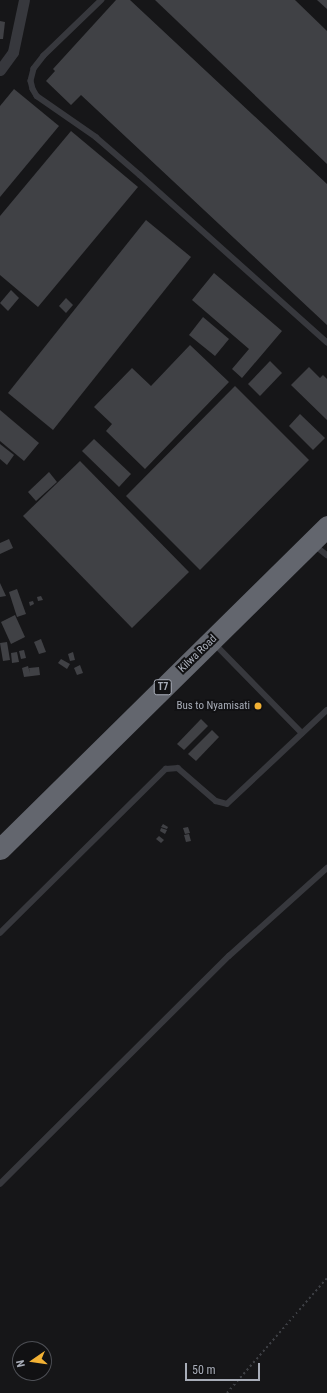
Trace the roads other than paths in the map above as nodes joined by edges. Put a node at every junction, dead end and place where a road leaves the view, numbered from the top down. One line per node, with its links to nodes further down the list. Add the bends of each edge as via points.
1 (24, 0): 3 (street, via 13,52)
2 (102, 0): 4 (lane, via 44,56 34,69 31,81 37,96 124,160)
3 (0, 70)
4 (327, 342)
5 (327, 526): 6 (highway, Kilwa Road / T7)
6 (319, 549): 7 (highway, Kilwa Road / T7)
7 (212, 640): 9 (lane); 10 (highway, Kilwa Road / T7)
8 (327, 710): 9 (lane)
9 (302, 733): 12 (lane, via 227,804 216,801 178,768 166,769)
10 (0, 849)
11 (327, 868): 13 (lane, via 229,956)
12 (0, 933)
13 (0, 1184)

